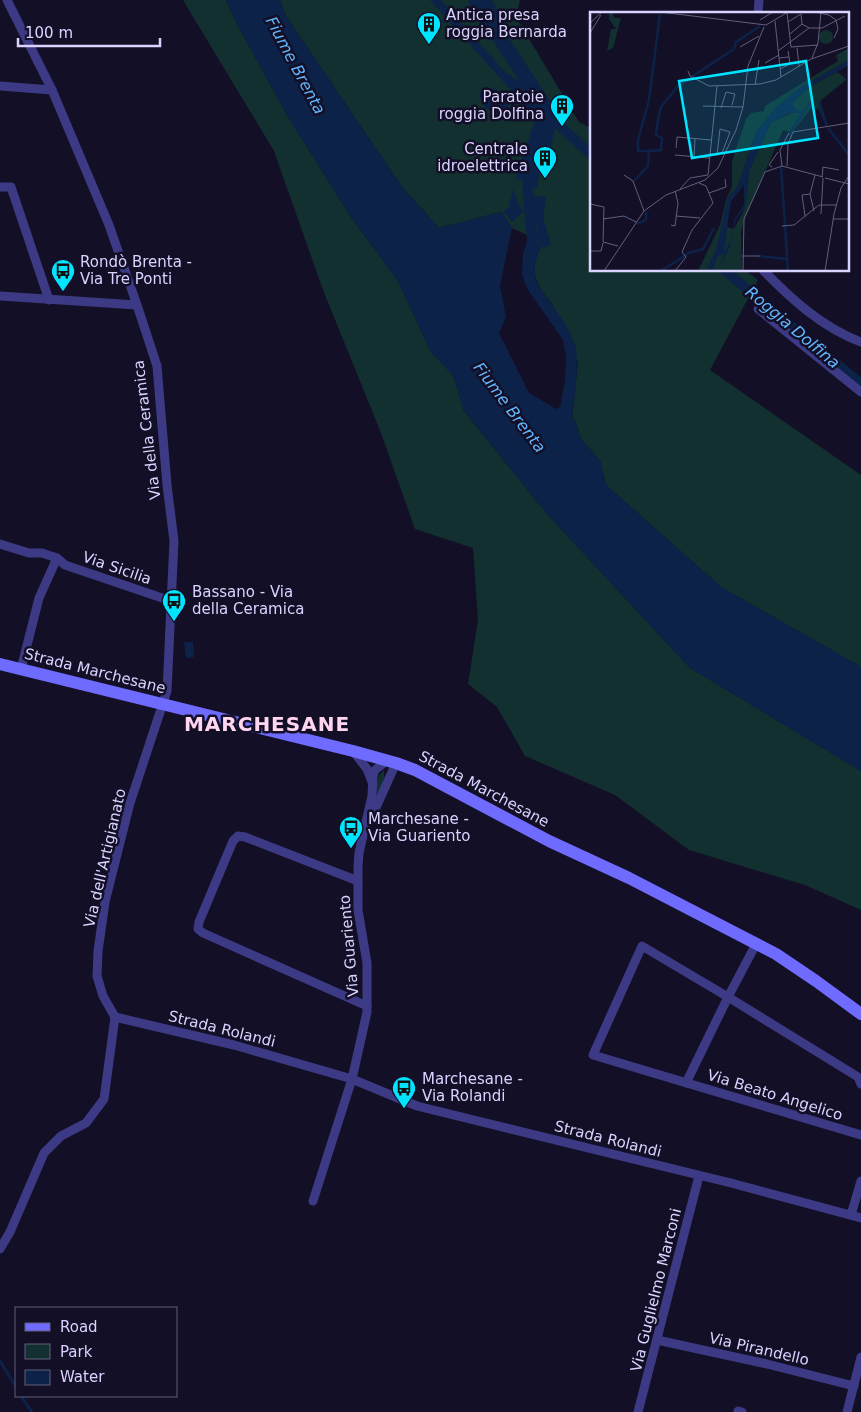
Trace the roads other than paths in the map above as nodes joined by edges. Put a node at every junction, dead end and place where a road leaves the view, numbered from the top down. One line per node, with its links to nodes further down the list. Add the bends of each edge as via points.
1 (7, 0): 3 (street, Via della Ceramica)
2 (0, 86): 3 (street)
3 (52, 90): 8 (street, Via della Ceramica, via 109,225)
4 (0, 187): 7 (street, via 11,187)
5 (764, 271): 10 (street, via 810,313)
6 (0, 296): 7 (street)
7 (49, 300): 8 (street)
8 (137, 305): 14 (street, Via della Ceramica, via 156,366 174,541)
9 (758, 309): 11 (street)
10 (861, 342)
11 (861, 392)
12 (0, 544): 13 (street, Via Sicilia)
13 (57, 558): 14 (street, Via Sicilia); 16 (street, via 39,598)
14 (171, 601): 17 (street, Via della Ceramica, via 168,680)
15 (0, 664): 16 (main road, Strada Marchesane)
16 (20, 669): 17 (main road, Strada Marchesane)
17 (163, 704): 18 (main road, Strada Marchesane); 27 (street, Via dell'Artigianato, via 130,803 105,902 97,976 102,996)
18 (353, 751): 19 (main road, Strada Marchesane); 20 (street, Via Guariento, via 367,769)
19 (393, 762): 20 (street, Via Guariento, via 384,763 375,770); 21 (street, Via Guariento); 23 (main road, Strada Marchesane, via 416,770)
20 (372, 787): 21 (street, Via Guariento)
21 (362, 839): 22 (street, Via Guariento)
22 (358, 881): 25 (street, Via Guariento, via 358,910 367,963); 25 (street, via 238,836 233,841 198,929 202,934)
23 (756, 944): 24 (street, Via Beato Angelico); 26 (main road, Strada Marchesane, via 776,954)
24 (728, 997): 29 (street, Via Beato Angelico); 29 (street, via 642,946 593,1055); 30 (street, via 858,1077)
25 (367, 1006): 28 (street, Via Guariento)
26 (861, 1014)
27 (114, 1018): 28 (street, Strada Rolandi, via 234,1045); 37 (street, via 104,1098 86,1123 61,1136 44,1153)
28 (352, 1079): 32 (street, Strada Rolandi, via 417,1106); 34 (street)
29 (686, 1083): 31 (street, Via Beato Angelico)
30 (861, 1084)
31 (861, 1135)
32 (699, 1176): 35 (street, Strada Rolandi); 38 (street, Via Guglielmo Marconi)
33 (861, 1181): 35 (street)
34 (313, 1201)
35 (851, 1215): 36 (street, Strada Rolandi)
36 (861, 1218)
37 (0, 1249)
38 (657, 1340): 40 (street, Via Pirandello); 41 (street, Via Guglielmo Marconi)
39 (861, 1359): 40 (street)
40 (854, 1386): 42 (street)
41 (638, 1412)
42 (847, 1412)

